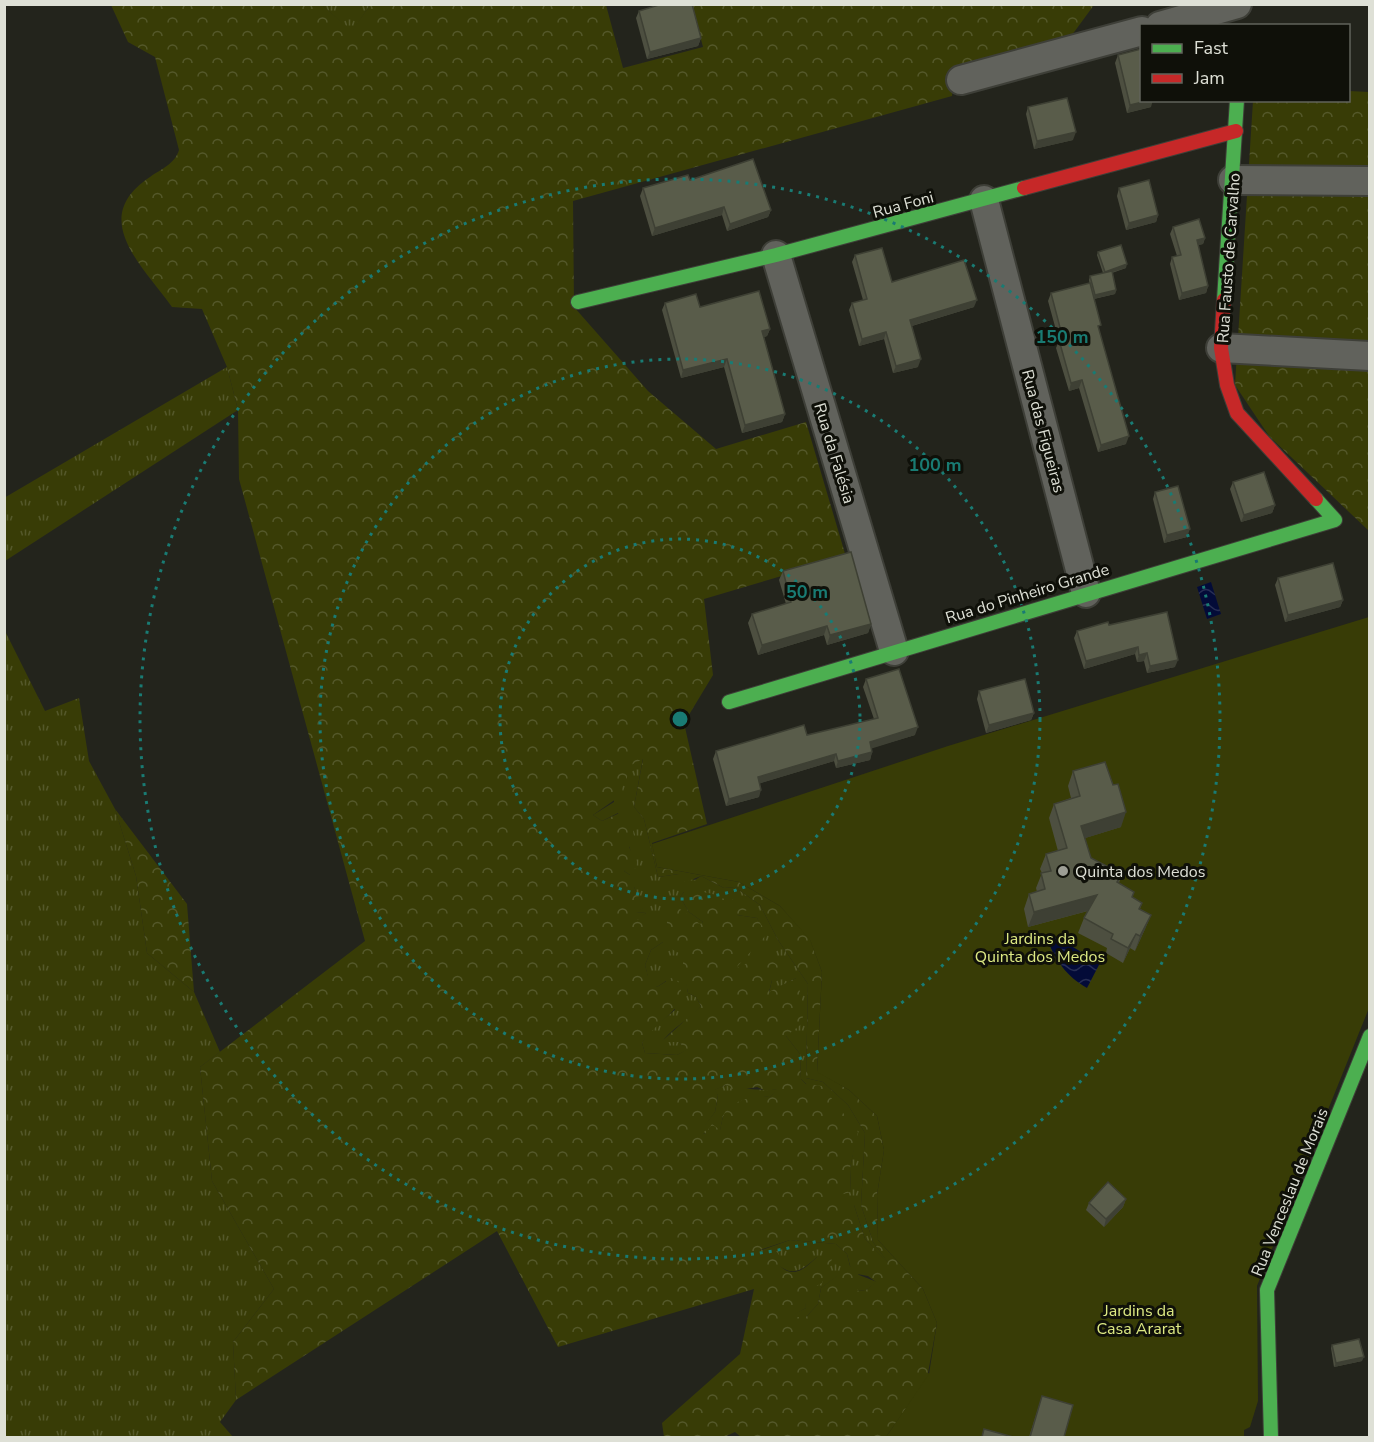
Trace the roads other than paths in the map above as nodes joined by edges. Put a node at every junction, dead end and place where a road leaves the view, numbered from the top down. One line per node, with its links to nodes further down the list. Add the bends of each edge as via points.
1 (1239, 4): 2 (street); 3 (street)
2 (1167, 24)
3 (1240, 24)
4 (1140, 31): 5 (street)
5 (961, 80)
6 (1237, 102): 7 (street, Rua Fausto de Carvalho)
7 (1236, 131): 8 (street, Rua Fausto de Carvalho); 10 (street, Rua Foni)
8 (1233, 180): 9 (street); 13 (street, Rua Fausto de Carvalho)
9 (1370, 181)
10 (984, 200): 11 (street, Rua Foni); 16 (street, Rua das Figueiras)
11 (776, 255): 12 (street, Rua Foni); 17 (street, Rua da Falésia)
12 (578, 302)
13 (1221, 348): 14 (street); 15 (street, Rua Fausto de Carvalho, via 1227,385 1237,413)
14 (1370, 356)
15 (1335, 520): 16 (street, Rua do Pinheiro Grande)
16 (1086, 592): 17 (street, Rua do Pinheiro Grande)
17 (894, 651): 18 (street, Rua do Pinheiro Grande)
18 (729, 702)
19 (1370, 1036): 20 (street, Rua Venceslau de Morais, via 1267,1290)
20 (1271, 1437)

